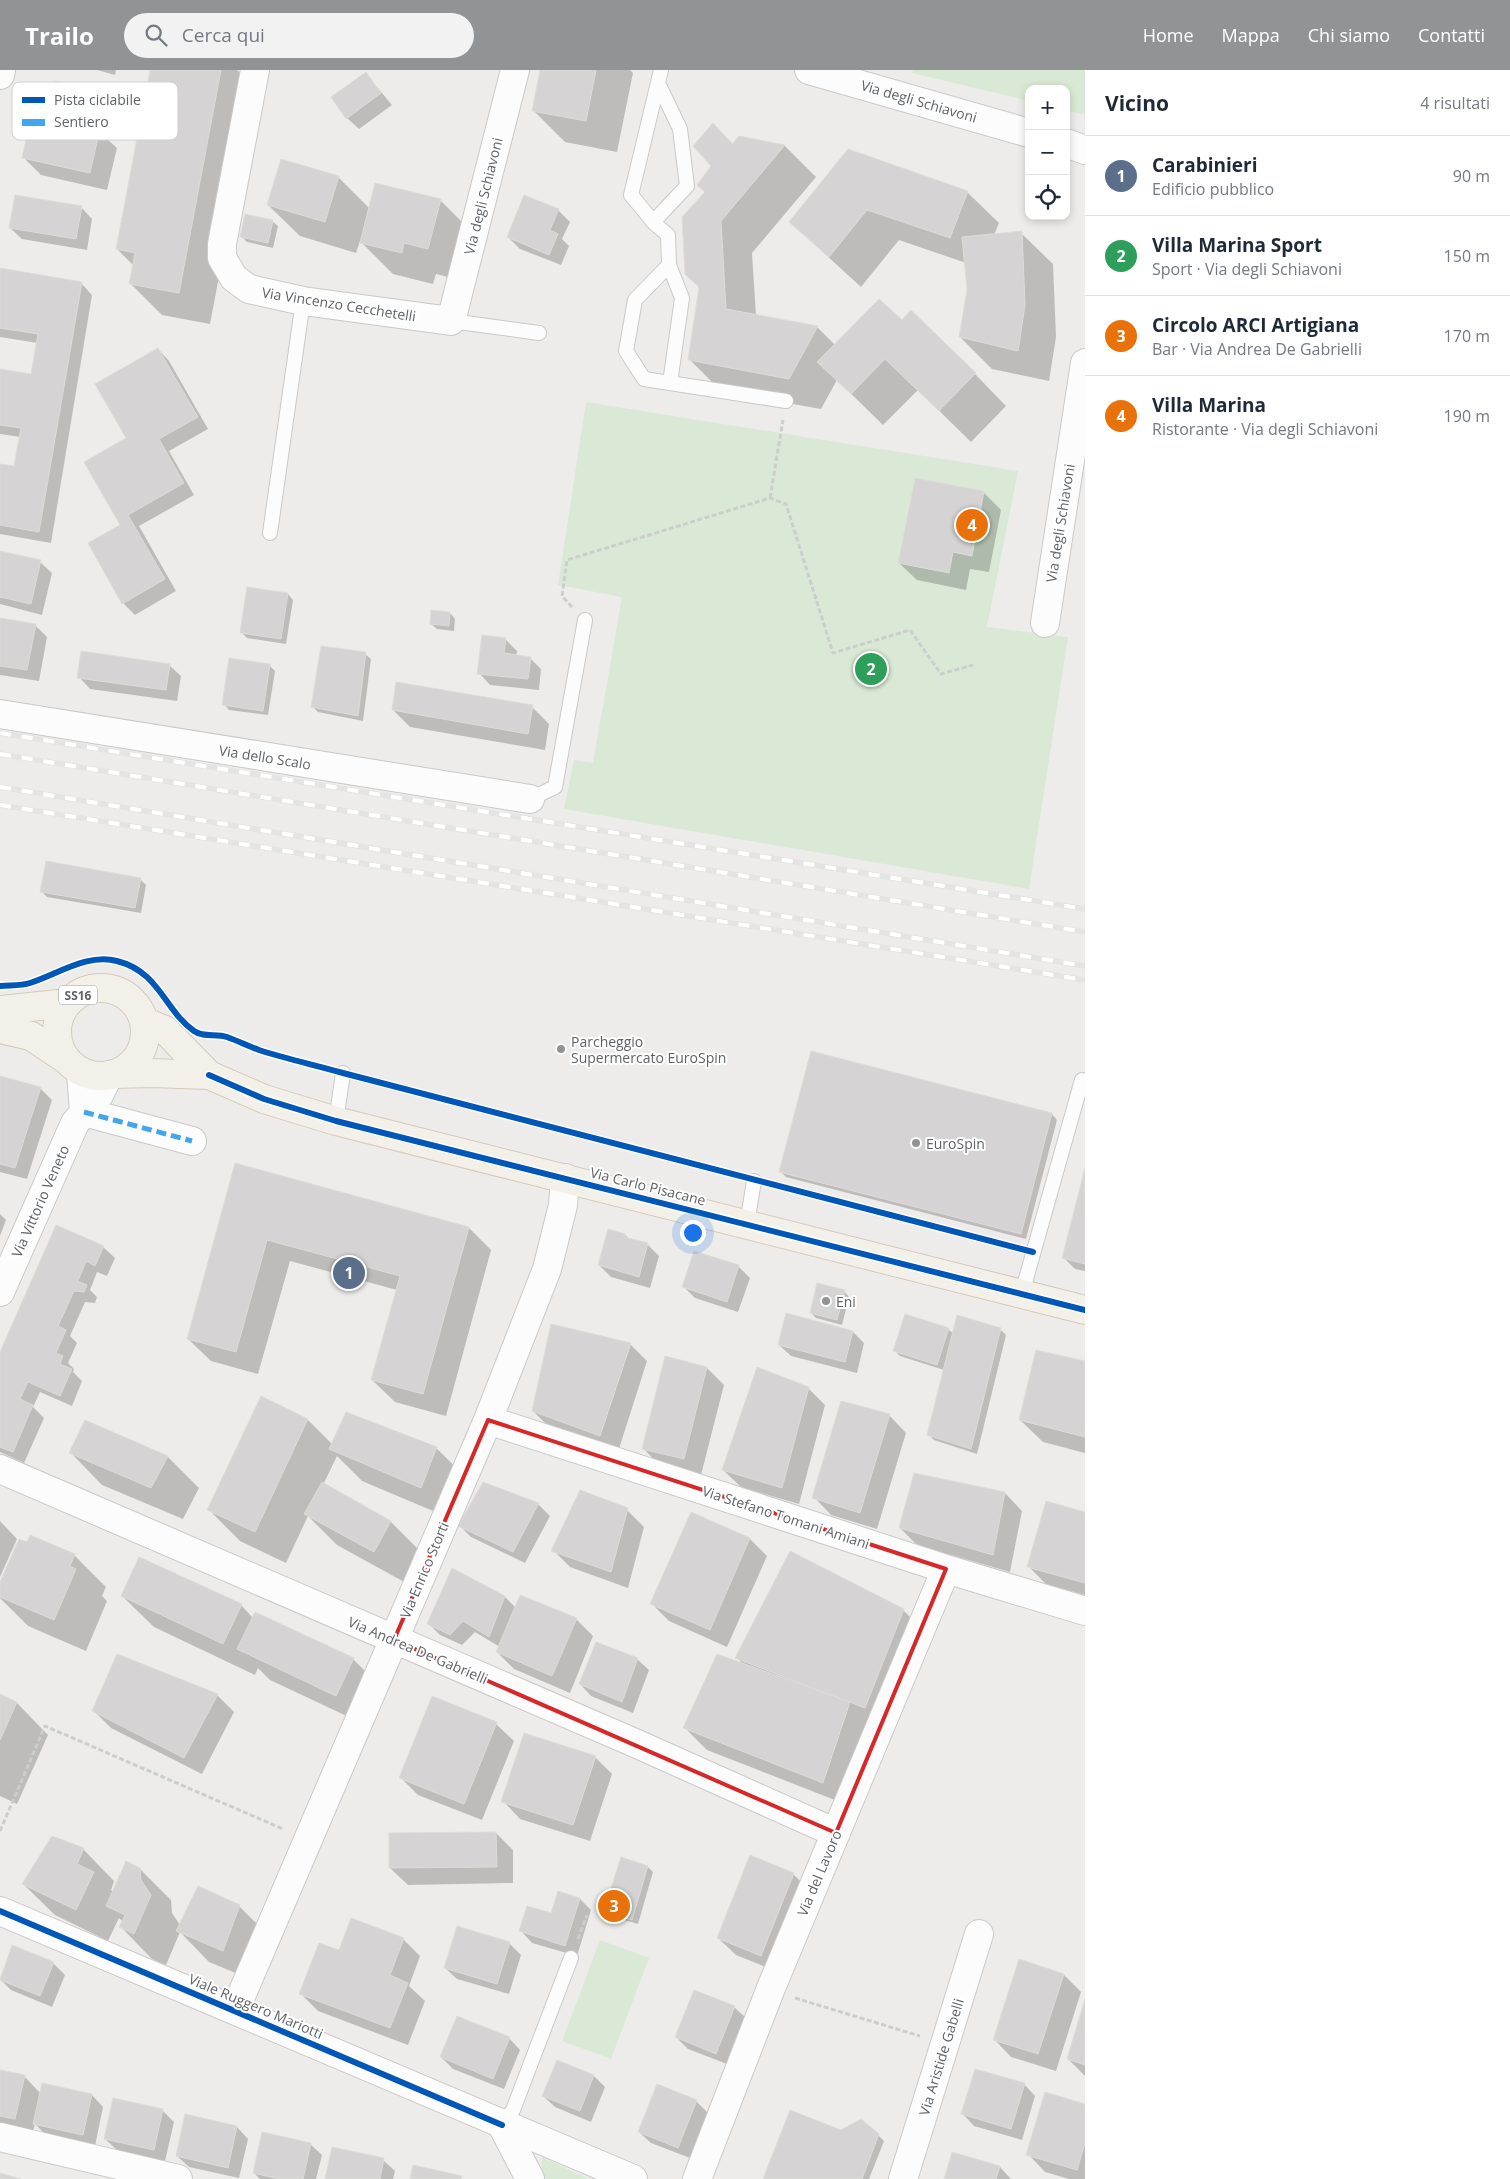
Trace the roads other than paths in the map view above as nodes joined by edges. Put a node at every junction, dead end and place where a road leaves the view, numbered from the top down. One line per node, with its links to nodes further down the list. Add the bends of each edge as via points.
1 (1, 70): 5 (street)
2 (255, 70): 12 (street, Via Vincenzo Cecchetelli, via 222,258 234,278 249,289)
3 (514, 70): 13 (street, Via degli Schiavoni)
4 (809, 70): 7 (street, Via degli Schiavoni)
5 (0, 75)
6 (660, 77): 10 (lane, via 631,195); 10 (lane, via 680,129 687,186)
7 (1025, 132)
8 (1070, 144): 9 (street)
9 (1085, 150)
10 (653, 222): 11 (lane, via 668,235)
11 (669, 265): 16 (lane, via 682,298); 16 (lane, via 635,300 626,352 644,379)
12 (304, 300): 13 (street, Via Vincenzo Cecchetelli); 18 (lane)
13 (451, 321): 14 (lane)
14 (540, 333)
15 (1085, 363): 20 (street, Via degli Schiavoni)
16 (670, 383): 17 (lane)
17 (786, 402)
18 (270, 534)
19 (585, 620): 22 (lane, via 555,787)
20 (1045, 623)
21 (0, 714): 22 (street, Via dello Scalo)
22 (530, 799)
23 (68, 1004): 24 (main road, SS16); 25 (main road, SS16, via 89,990 114,990 135,1004); 27 (main road, SS16, via 58,1025 58,1038 61,1050)
24 (0, 1010)
25 (145, 1022): 29 (main road, via 141,1051 124,1070); 30 (main road, Via Carlo Pisacane, via 165,1030)
26 (0, 1029): 27 (main road, Via Carlo Pisacane, via 32,1036)
27 (74, 1066): 29 (main road, Via Carlo Pisacane); 32 (street)
28 (343, 1073): 33 (lane)
29 (111, 1075): 30 (main road, Via Carlo Pisacane); 32 (street, Via Vittorio Veneto)
30 (209, 1075): 33 (main road, Via Carlo Pisacane, via 264,1099)
31 (1082, 1080): 39 (lane)
32 (84, 1112): 34 (street); 38 (street, Via Vittorio Veneto, via 75,1124)
33 (336, 1121): 35 (main road, Via Carlo Pisacane)
34 (192, 1141)
35 (565, 1178): 37 (main road, Via Carlo Pisacane); 41 (street, Via Enrico Storti, via 563,1205 547,1269)
36 (754, 1181): 37 (lane)
37 (747, 1224): 39 (main road, Via Carlo Pisacane)
38 (0, 1292)
39 (1022, 1293): 40 (main road, Via Carlo Pisacane)
40 (1085, 1310)
41 (488, 1420): 43 (street, Via Stefano Tomani Amiani); 45 (street, Via Enrico Storti)
42 (0, 1469): 45 (street, Via Andrea De Gabrielli)
43 (946, 1569): 44 (street, Via Stefano Tomani Amiani); 46 (street, Via del Lavoro)
44 (1085, 1612)
45 (394, 1640): 46 (street, Via Andrea De Gabrielli); 50 (street, Via Enrico Storti)
46 (836, 1833): 56 (street, Via del Lavoro, via 771,1988)
47 (0, 1911): 50 (street, Viale Ruggero Mariotti)
48 (980, 1934): 57 (street, Via Aristide Gabelli)
49 (571, 1958): 51 (lane, via 513,2110)
50 (235, 2010): 51 (street, Viale Ruggero Mariotti)
51 (502, 2125): 53 (street); 55 (street, Viale Ruggero Mariotti)
52 (0, 2137): 54 (street)
53 (524, 2172)
54 (178, 2179)
55 (633, 2179)
56 (697, 2179)
57 (902, 2179)

